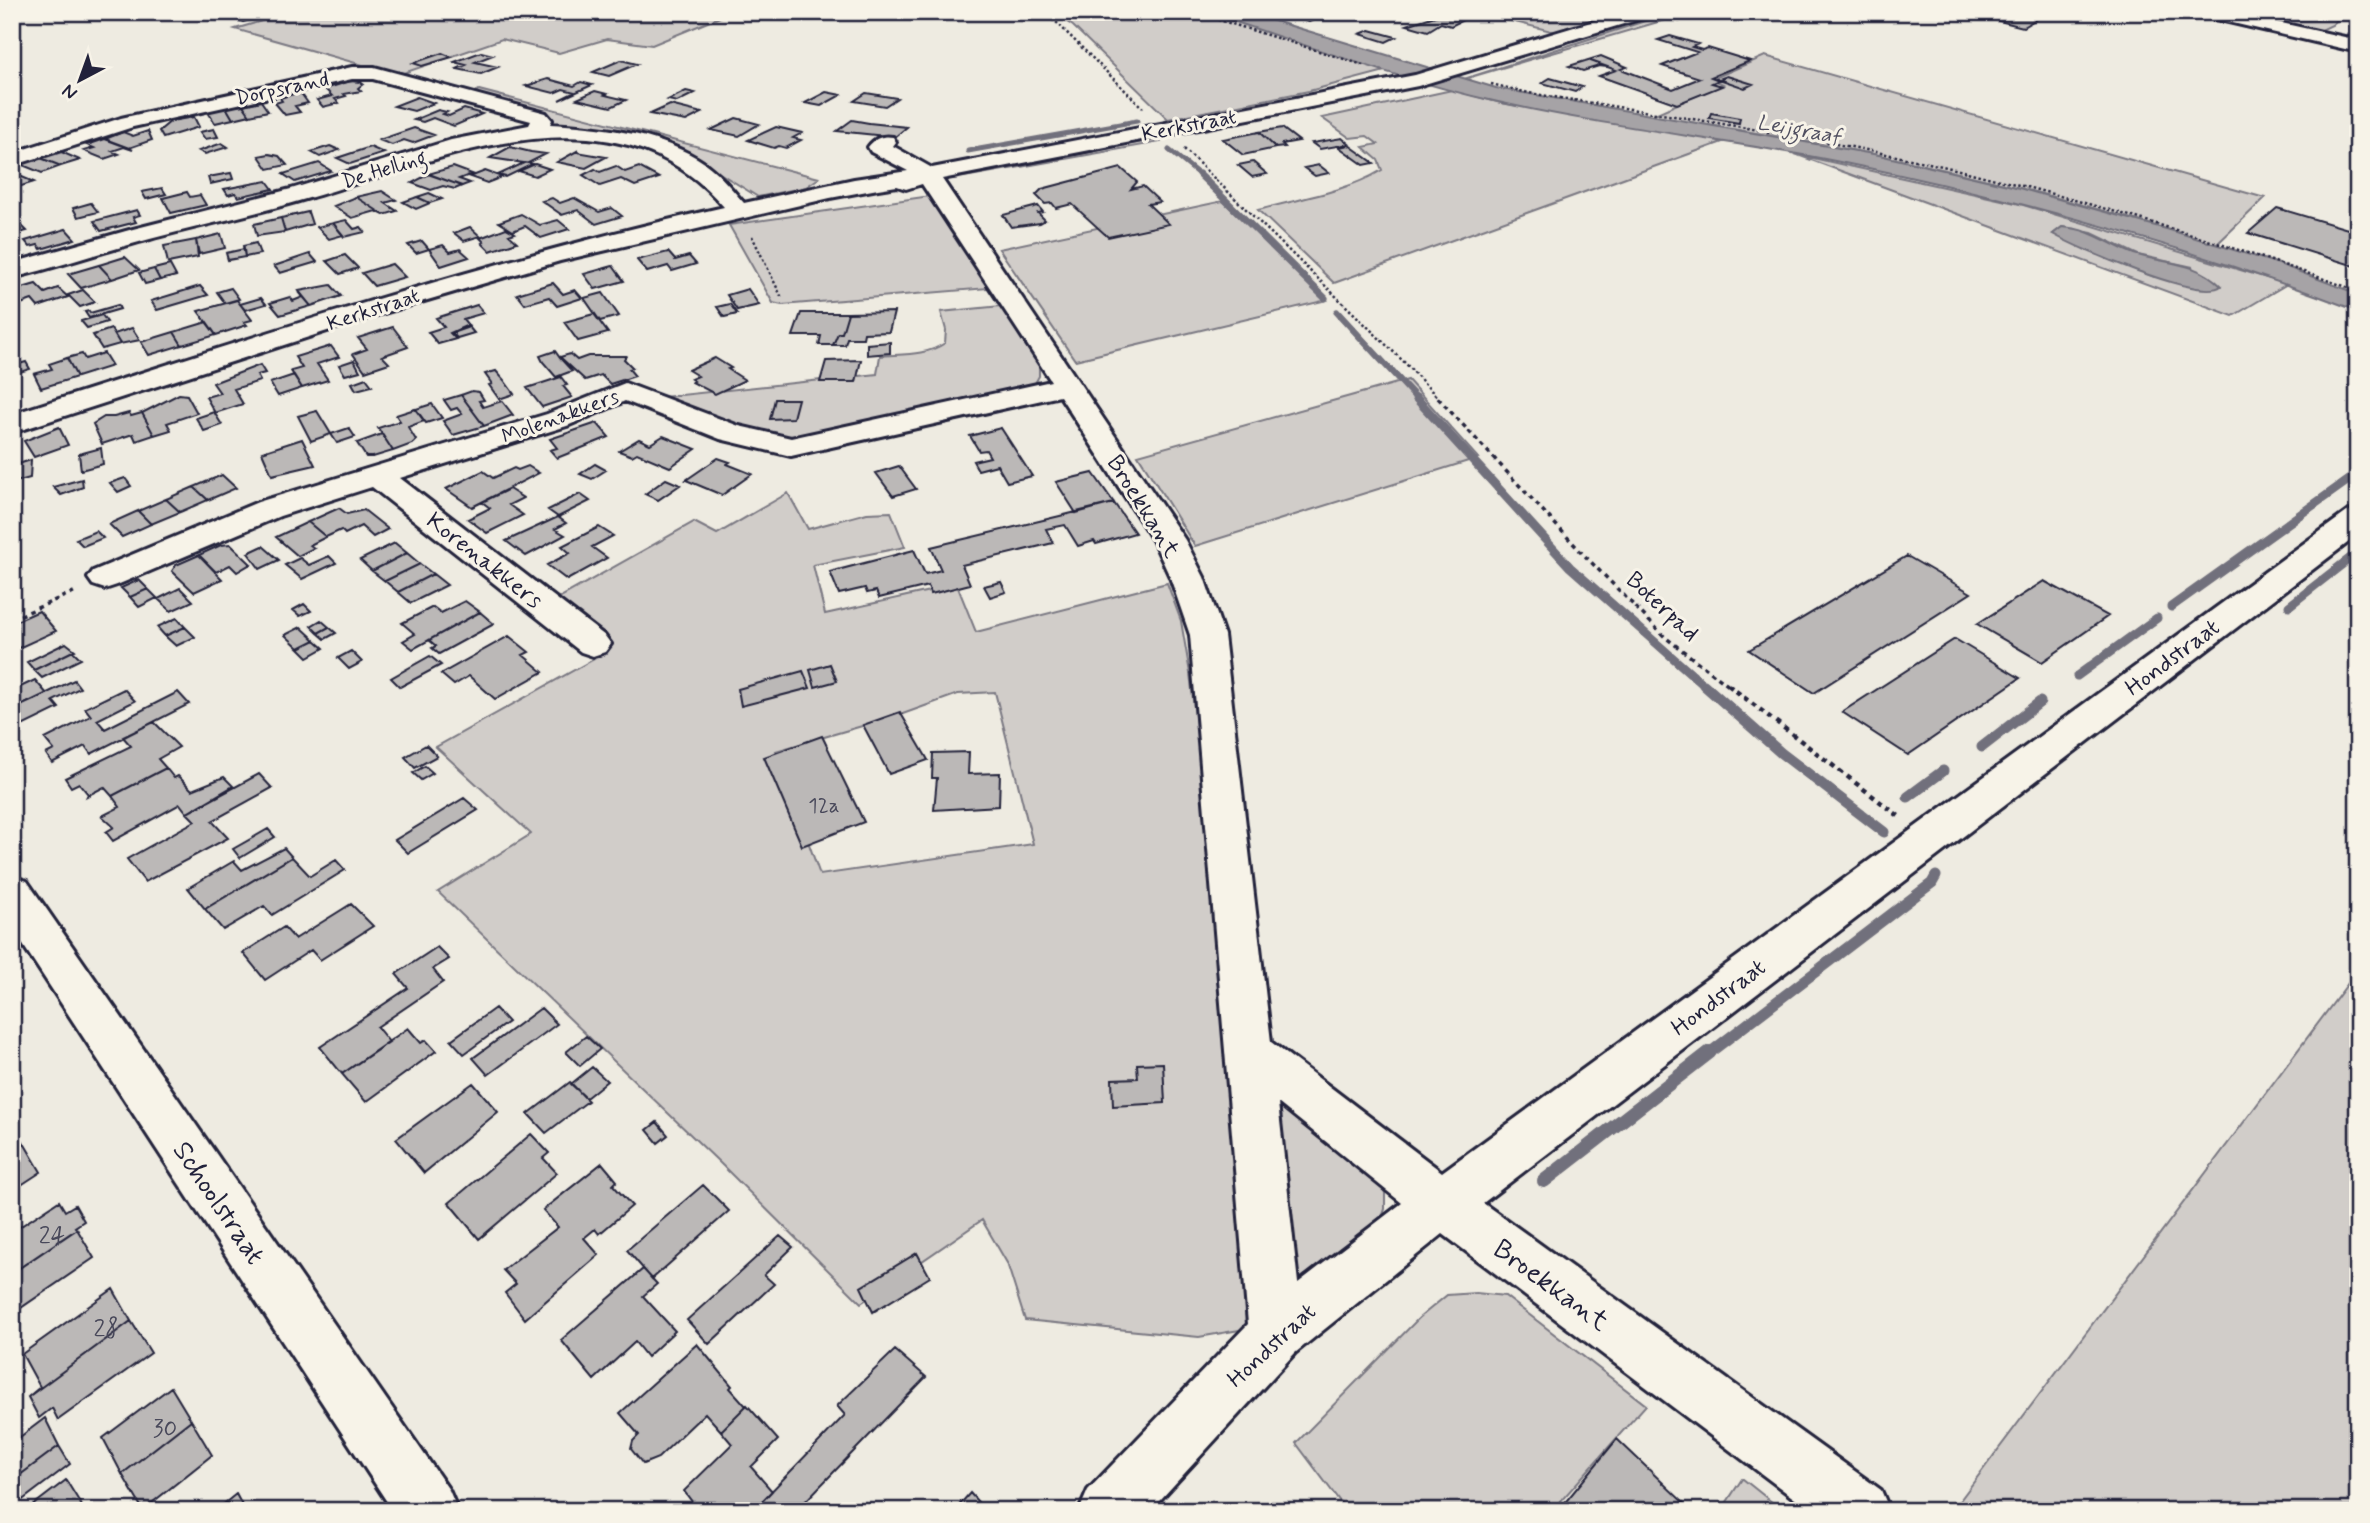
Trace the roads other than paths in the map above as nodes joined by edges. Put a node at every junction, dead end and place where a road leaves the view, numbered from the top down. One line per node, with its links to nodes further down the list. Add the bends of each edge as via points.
1 (1644, 12): 7 (street, Kerkstraat, via 1415,81)
2 (2207, 12): 3 (street)
3 (2358, 46)
4 (537, 130): 6 (street, Dorpsrand, via 539,117 374,73 352,73 128,122); 8 (street, De Helling, via 607,134 661,150 690,163); 9 (street, De Helling, via 458,145 299,194)
5 (885, 142): 7 (street, via 879,147)
6 (12, 159)
7 (926, 176): 8 (street, Kerkstraat, via 850,194); 10 (street, Broekkant)
8 (739, 211): 11 (street, Kerkstraat, via 493,271)
9 (12, 271)
10 (1066, 386): 12 (street, Molenakkers, via 791,447 730,433 625,391 557,420); 17 (street, Broekkant, via 1169,540 1207,635)
11 (12, 424)
12 (377, 476): 14 (street, Molenakkers, via 269,509); 15 (street, Korenakkers)
13 (2358, 519): 18 (street, Hondstraat)
14 (105, 578)
15 (593, 644)
16 (15, 901): 20 (street, Schoolstraat)
17 (1249, 1052): 18 (street, Broekkant); 19 (street, Broekkant)
18 (1442, 1203): 19 (street, Hondstraat); 22 (street, Broekkant)
19 (1276, 1334): 21 (street, Hondstraat)
20 (428, 1511)
21 (1109, 1511)
22 (1860, 1511)

